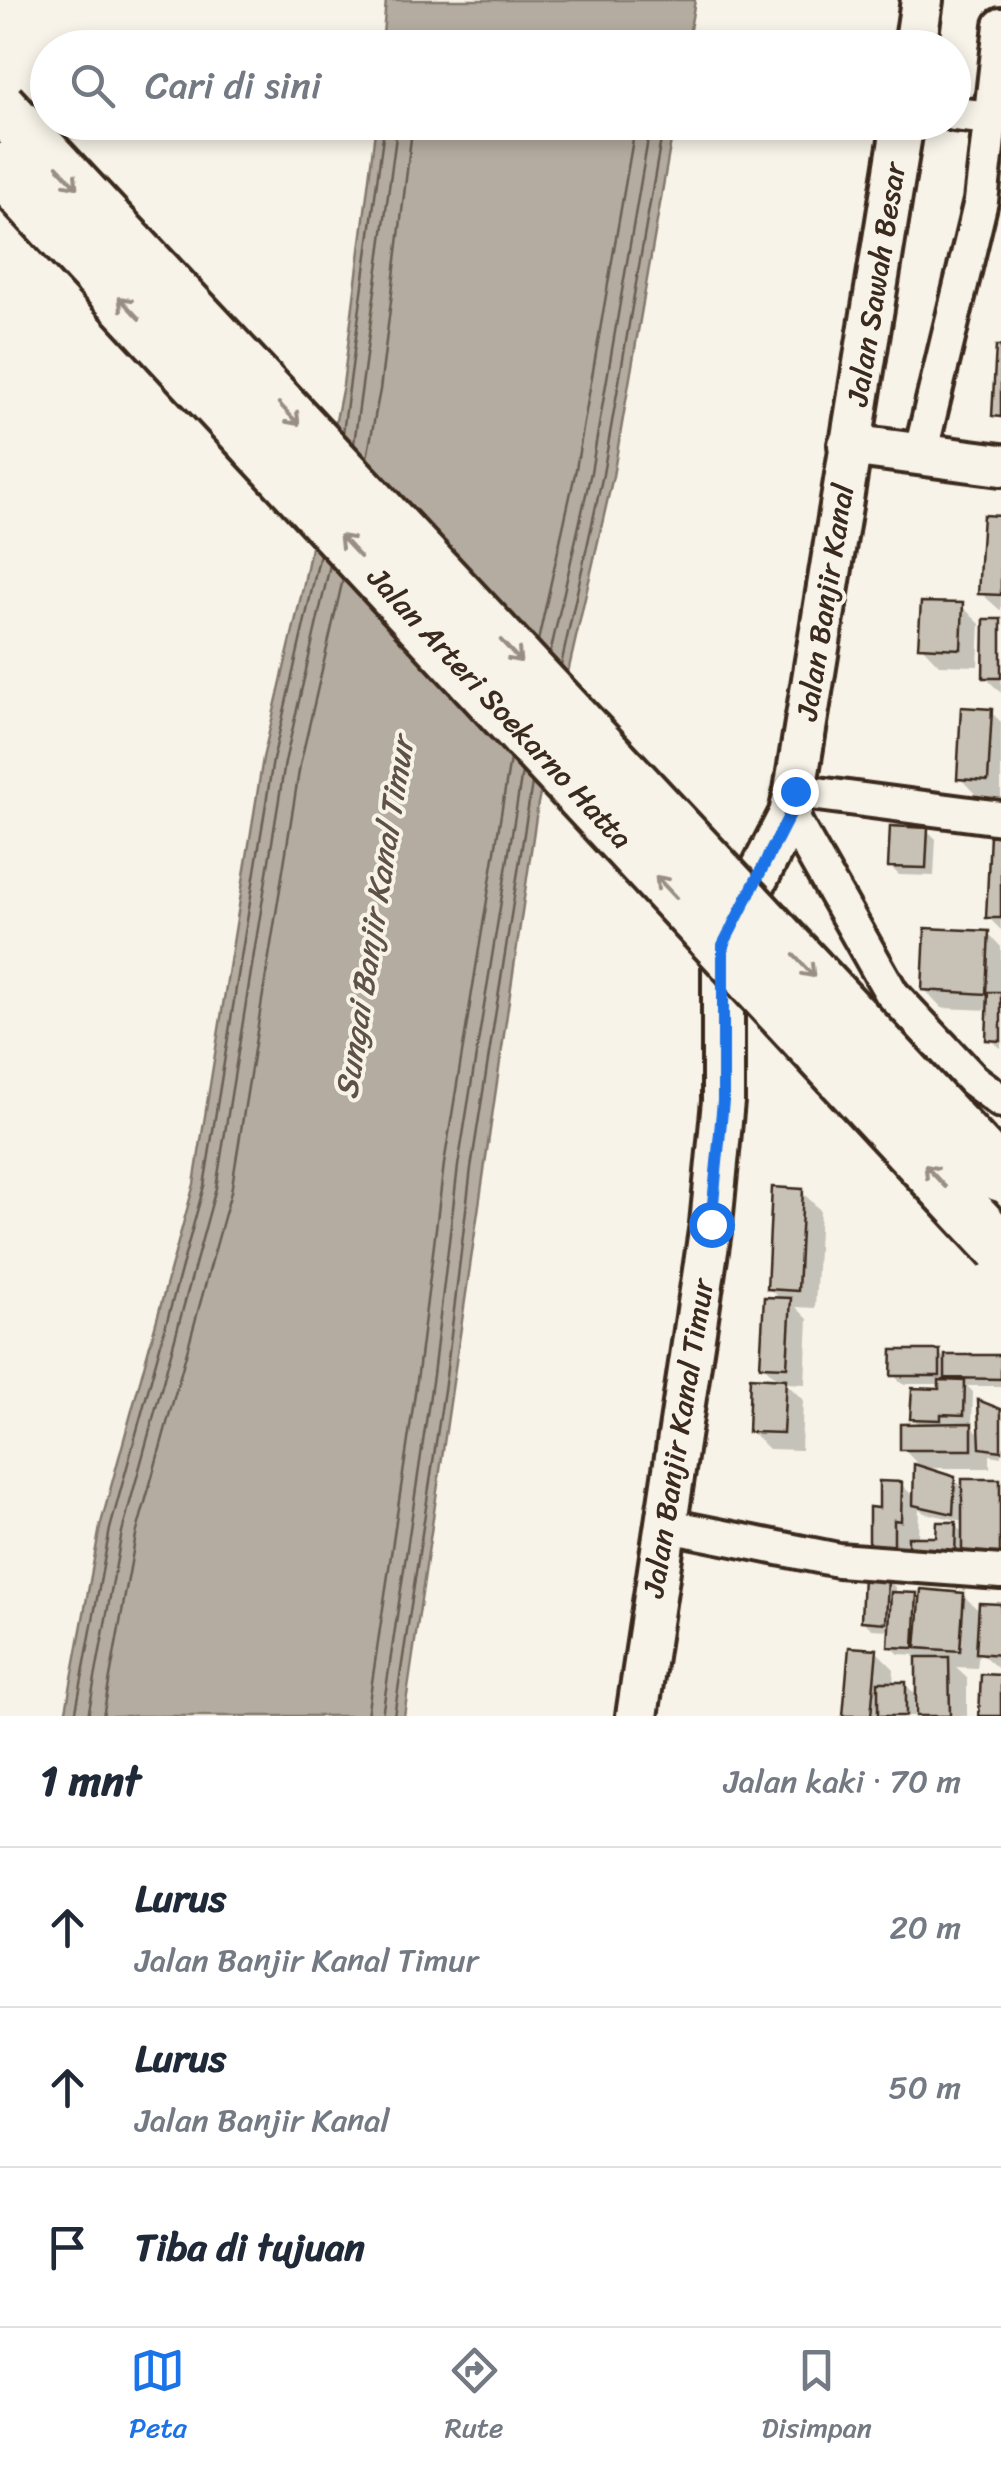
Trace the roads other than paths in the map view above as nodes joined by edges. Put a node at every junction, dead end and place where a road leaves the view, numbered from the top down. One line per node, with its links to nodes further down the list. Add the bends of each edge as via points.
1 (922, 0): 3 (street)
2 (1001, 24): 5 (street)
3 (918, 30)
4 (0, 106): 6 (main road, Jalan Arteri Soekarno Hatta, one-way to 6, bridge)
5 (994, 118): 11 (street)
6 (30, 138)
7 (32, 140): 18 (main road, Jalan Arteri Soekarno Hatta, one-way to 18, bridge)
8 (900, 140): 10 (street, Jalan Sawah Besar)
9 (0, 169): 19 (main road, Jalan Arteri Soekarno Hatta, one-way to 9, bridge)
10 (850, 446): 11 (street); 13 (street, Jalan Banjir Kanal)
11 (928, 457): 12 (street)
12 (1001, 465)
13 (793, 803): 14 (street); 15 (street, via 892,994); 16 (street, Jalan Banjir Kanal, via 723,945)
14 (1001, 818)
15 (987, 1078): 17 (street)
16 (723, 1101): 20 (street, Jalan Banjir Kanal Timur, via 711,1224)
17 (1001, 1101)
18 (1001, 1176)
19 (1001, 1248)
20 (664, 1525): 21 (street, via 838,1560); 22 (street, Jalan Banjir Kanal Timur)
21 (1001, 1572)
22 (637, 1716)

